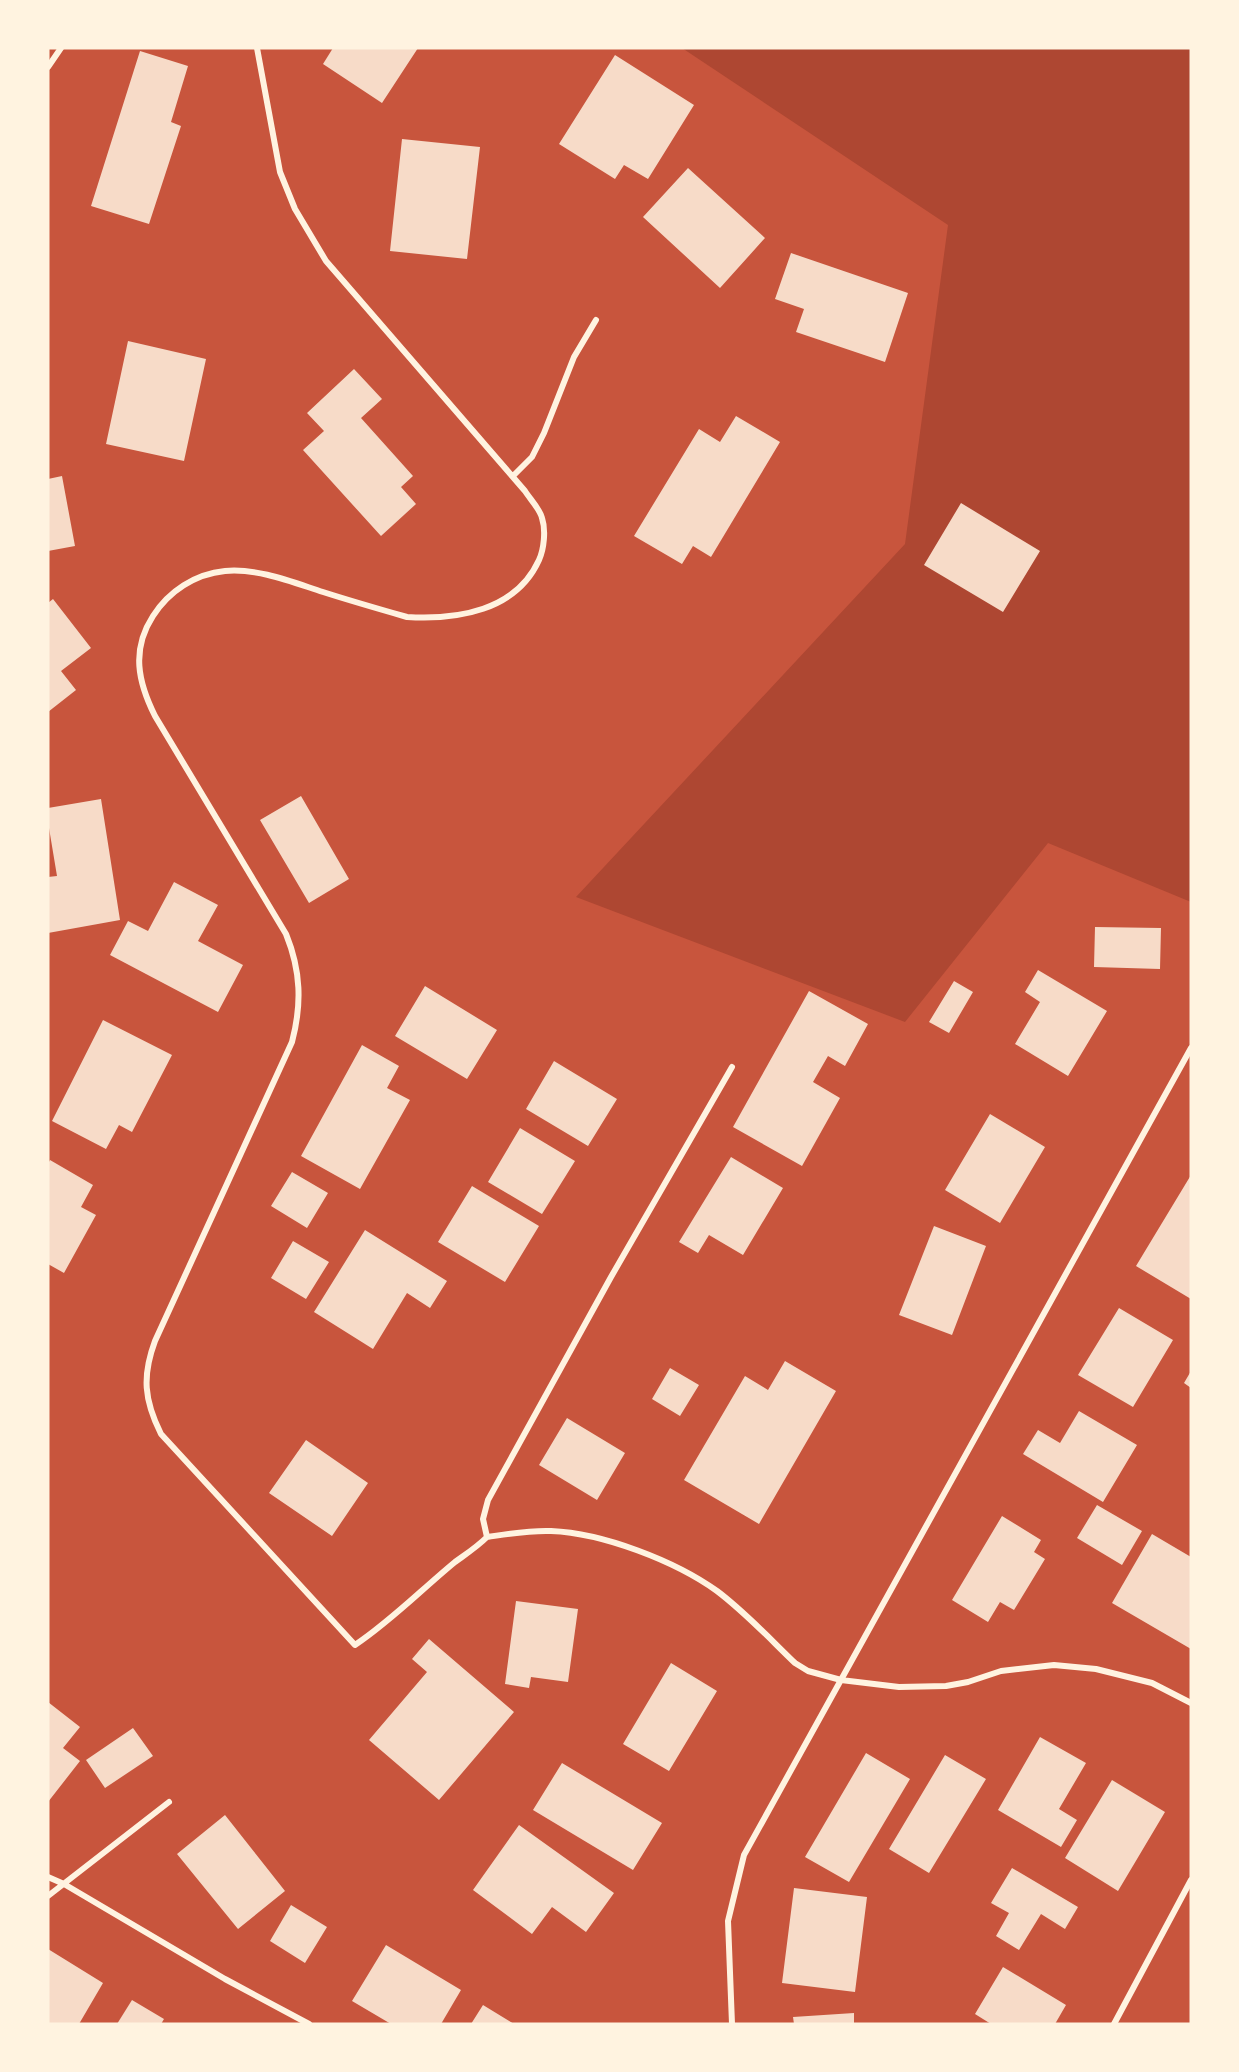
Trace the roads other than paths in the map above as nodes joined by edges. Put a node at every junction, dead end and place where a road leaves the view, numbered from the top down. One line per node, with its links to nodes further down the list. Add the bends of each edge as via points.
1 (61, 48): 3 (street)
2 (257, 48): 5 (street, via 280,172 326,261)
3 (48, 67)
4 (596, 320): 5 (street, via 574,357 532,457)
5 (513, 476): 8 (street, via 542,518 544,537 533,573 507,598 467,613 407,617 256,572 224,571 190,581 160,605 142,639 139,658 140,677 155,716 286,934 299,977 300,999 292,1042 148,1360 147,1398 152,1417 161,1434 355,1645)
6 (1191, 1048): 9 (street)
7 (732, 1067): 8 (street, via 488,1500 483,1519)
8 (487, 1537): 9 (street, via 552,1531 589,1535 637,1550 717,1591 795,1663)
9 (841, 1680): 10 (street, via 899,1687 945,1686 1001,1671 1054,1665 1096,1669 1152,1683); 17 (street, via 744,1855 728,1921)
10 (1191, 1702)
11 (170, 1802): 14 (street)
12 (48, 1877): 14 (street)
13 (1191, 1880): 18 (street)
14 (64, 1884): 15 (street); 16 (street)
15 (48, 1896)
16 (304, 2023)
17 (732, 2024)
18 (1114, 2024)

